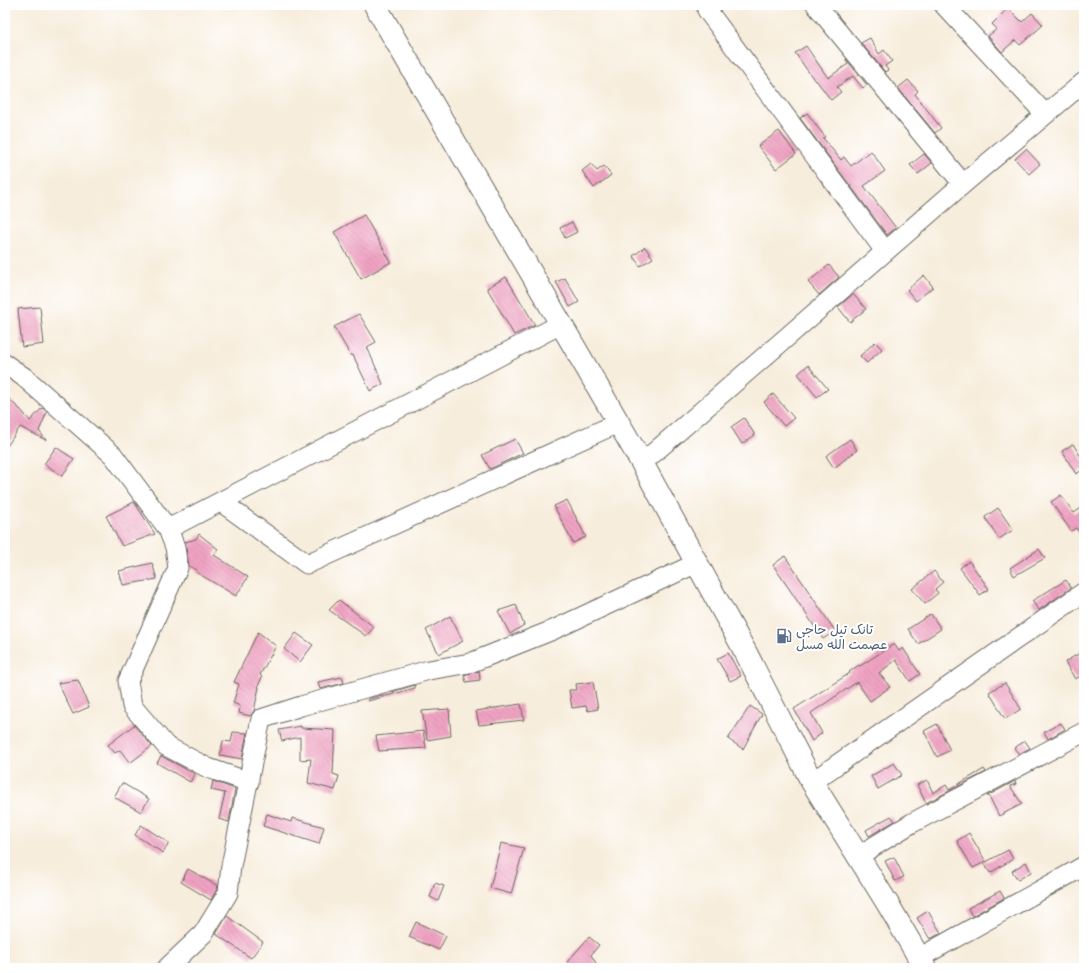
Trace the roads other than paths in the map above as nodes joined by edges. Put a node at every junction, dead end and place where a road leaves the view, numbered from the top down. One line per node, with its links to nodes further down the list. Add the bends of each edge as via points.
1 (375, 5): 9 (main road)
2 (712, 5): 8 (street, via 707,10)
3 (816, 5): 7 (street)
4 (944, 5): 6 (street)
5 (1083, 86): 6 (street)
6 (1045, 114): 7 (street)
7 (963, 184): 8 (street)
8 (885, 251): 12 (street)
9 (561, 324): 11 (main road); 13 (street)
10 (5, 364): 14 (street, via 24,376 113,455)
11 (618, 422): 12 (main road); 13 (street, via 307,564)
12 (642, 463): 15 (main road)
13 (221, 502): 14 (street)
14 (168, 529): 18 (street, via 176,547 178,568 128,681 132,706 166,746 208,768)
15 (697, 563): 18 (street, via 553,630 470,663 429,670 261,719); 19 (main road)
16 (1084, 592): 19 (street)
17 (1084, 732): 20 (street, via 912,823)
18 (249, 782): 23 (street, via 231,866 228,893 203,934)
19 (812, 782): 20 (main road)
20 (858, 856): 22 (main road)
21 (1084, 866): 22 (street)
22 (922, 963)
23 (167, 968)

